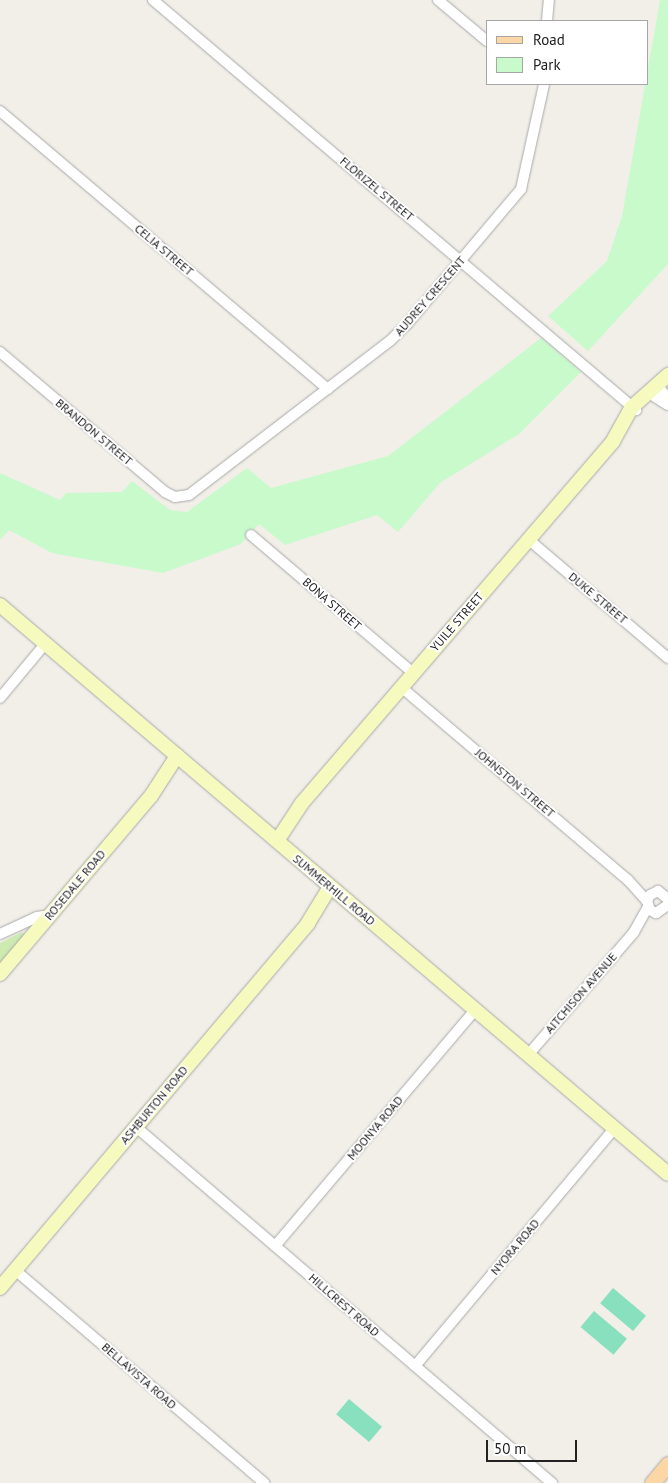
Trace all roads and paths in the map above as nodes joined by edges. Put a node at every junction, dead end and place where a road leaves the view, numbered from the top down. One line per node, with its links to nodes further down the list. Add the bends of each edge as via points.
1 (153, 0): 8 (street, FLORIZEL STREET)
2 (438, 0): 5 (street)
3 (549, 0): 4 (street)
4 (547, 20)
5 (486, 41)
6 (542, 85): 8 (street, AUDREY CRESCENT, via 521,189)
7 (0, 112): 11 (street, CELIA STREET)
8 (461, 260): 11 (street, AUDREY CRESCENT, via 401,331); 14 (street, FLORIZEL STREET)
9 (0, 352): 15 (street, BRANDON STREET, via 165,492 180,498)
10 (668, 375): 12 (street, YUILE STREET)
11 (328, 389): 15 (street, AUDREY CRESCENT)
12 (661, 391): 13 (street); 14 (street, YUILE STREET)
13 (668, 405)
14 (635, 407): 17 (street, YUILE STREET, via 628,428)
15 (193, 493)
16 (251, 535): 21 (street, BONA STREET)
17 (528, 539): 20 (street, DUKE STREET); 21 (street, YUILE STREET)
18 (0, 606): 19 (street, SUMMERHILL ROAD)
19 (45, 644): 23 (street); 24 (street, SUMMERHILL ROAD)
20 (668, 658)
21 (413, 673): 22 (street, YUILE STREET)
22 (401, 687): 25 (street, YUILE STREET); 27 (street, JOHNSTON STREET, via 628,880)
23 (0, 698)
24 (181, 760): 25 (street, SUMMERHILL ROAD); 28 (street, ROSEDALE ROAD)
25 (272, 837): 26 (street, SUMMERHILL ROAD)
26 (335, 891): 31 (street, SUMMERHILL ROAD); 33 (street, ASHBURTON ROAD)
27 (661, 903): 32 (street, AITCHISON AVENUE)
28 (49, 915): 29 (street, via 36,917); 30 (street, ROSEDALE ROAD)
29 (0, 934)
30 (0, 974)
31 (475, 1010): 32 (street, SUMMERHILL ROAD); 36 (street, MOONYA ROAD)
32 (528, 1055): 34 (street, SUMMERHILL ROAD)
33 (136, 1127): 36 (street, HILLCREST ROAD); 37 (street, ASHBURTON ROAD)
34 (615, 1128): 35 (street, SUMMERHILL ROAD); 39 (street, NYORA ROAD)
35 (668, 1174)
36 (275, 1246): 39 (street, HILLCREST ROAD)
37 (15, 1270): 38 (street, ASHBURTON ROAD); 41 (street, BELLAVISTA ROAD)
38 (0, 1288)
39 (414, 1366): 42 (street, HILLCREST ROAD)
40 (668, 1464): 43 (main road)
41 (264, 1483)
42 (552, 1483)
43 (652, 1483)

